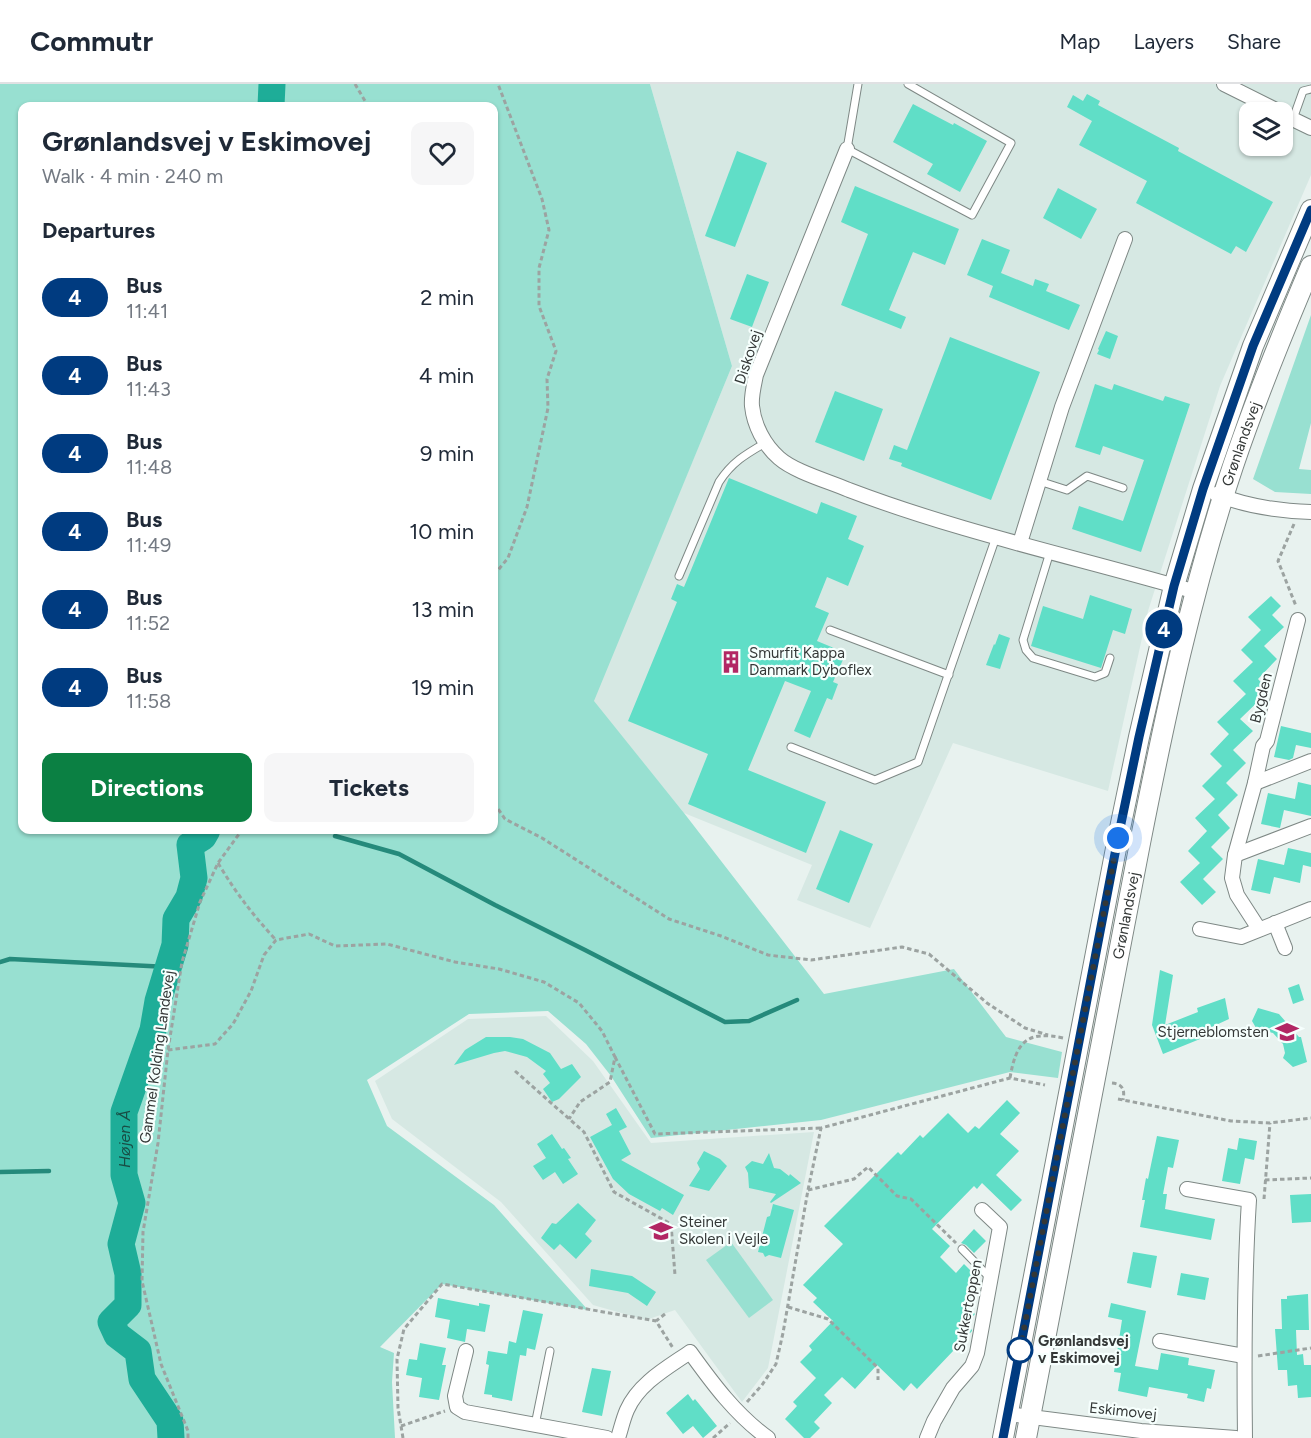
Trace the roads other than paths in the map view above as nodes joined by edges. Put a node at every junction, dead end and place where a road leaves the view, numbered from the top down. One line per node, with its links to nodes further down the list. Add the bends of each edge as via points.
1 (858, 84): 9 (lane)
2 (908, 84): 9 (lane, via 1011,143 972,215)
3 (1224, 84): 5 (street)
4 (1311, 89): 6 (lane, via 1304,91)
5 (1259, 102)
6 (1293, 105)
7 (1293, 119): 8 (street)
8 (1311, 128)
9 (847, 149): 13 (street, Diskovej, via 756,375 752,406)
10 (1311, 210): 16 (street, Grønlandsvej, via 1253,346)
11 (1125, 239): 14 (street)
12 (1311, 266): 17 (street, Grønlandsvej, via 1278,344)
13 (765, 443): 19 (street, Diskovej, via 794,468 876,500); 22 (lane, via 727,470)
14 (1039, 481): 15 (lane, via 1067,490 1088,476); 20 (street)
15 (1123, 488)
16 (1203, 489): 17 (street); 23 (street, Grønlandsvej)
17 (1224, 498): 18 (street); 24 (street, Grønlandsvej)
18 (1305, 512)
19 (996, 537): 20 (street, Diskovej); 28 (lane)
20 (1020, 543): 21 (street, Diskovej)
21 (1050, 552): 23 (street, Diskovej); 27 (lane, via 1023,640 1026,650 1033,658 1095,677 1106,673)
22 (679, 576)
23 (1174, 586): 24 (street, Diskovej); 47 (street, Grønlandsvej, via 1120,827)
24 (1196, 592): 48 (street, Grønlandsvej, via 1137,854)
25 (1298, 620): 31 (street, Bygden)
26 (830, 630): 28 (lane)
27 (1110, 658)
28 (949, 675): 29 (lane, via 918,762 875,780)
29 (791, 747)
30 (1311, 761): 31 (street)
31 (1255, 783): 33 (street, Bygden)
32 (1311, 826): 33 (street)
33 (1235, 855): 37 (street, Bygden, via 1232,878 1237,895)
34 (1311, 909): 35 (street)
35 (1275, 923): 37 (street); 38 (street)
36 (1200, 929): 37 (street, via 1241,937)
37 (1259, 929)
38 (1285, 948)
39 (1187, 1189): 46 (street, via 1249,1200 1245,1266)
40 (982, 1210): 42 (street, Sukkertoppen, via 1000,1227)
41 (962, 1249): 42 (lane)
42 (991, 1280): 53 (street, Sukkertoppen, via 972,1366 953,1388)
43 (1160, 1341): 46 (street)
44 (466, 1351): 49 (street, via 455,1396 457,1407 465,1413)
45 (550, 1351): 49 (lane)
46 (1251, 1356): 57 (street)
47 (1008, 1414): 48 (street, Eskimovej); 54 (street, Grønlandsvej)
48 (1030, 1417): 55 (street, Grønlandsvej); 56 (street, Eskimovej)
49 (535, 1425): 50 (street)
50 (607, 1438)
51 (618, 1438): 52 (street, via 627,1409 641,1390 690,1352 717,1390)
52 (768, 1438)
53 (927, 1438)
54 (1003, 1438)
55 (1026, 1438)
56 (1236, 1438)
57 (1245, 1438)

